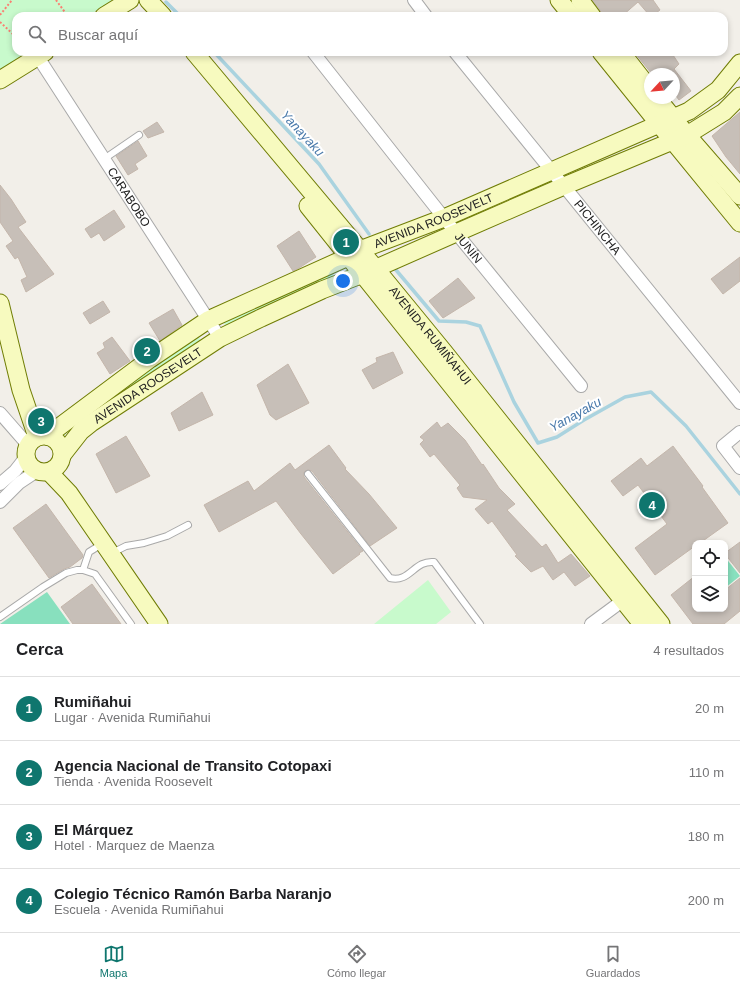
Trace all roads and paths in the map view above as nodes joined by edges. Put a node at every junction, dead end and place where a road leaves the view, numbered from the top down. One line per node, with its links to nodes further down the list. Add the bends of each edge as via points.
1 (12, 0): 16 (path)
2 (56, 0): 9 (path)
3 (130, 0): 10 (street)
4 (140, 0): 11 (street)
5 (148, 0): 12 (street)
6 (414, 0): 13 (street)
7 (559, 0): 14 (street)
8 (580, 0): 15 (street)
9 (64, 12)
10 (110, 12)
11 (150, 12)
12 (159, 12)
13 (423, 12)
14 (569, 12)
15 (589, 12)
16 (0, 15)
17 (0, 22): 18 (path)
18 (12, 33)
19 (39, 56): 28 (street)
20 (43, 56): 36 (street, CARABOBO)
21 (187, 56): 30 (street, AVENIDA RUMIÑAHUI)
22 (197, 56): 30 (street, AVENIDA RUMIÑAHUI)
23 (316, 56): 40 (street, JUNÍN)
24 (458, 56): 37 (street, PICHINCHA)
25 (605, 56): 33 (street)
26 (624, 56): 29 (street)
27 (740, 63): 33 (street, AVENIDA ROOSEVELT, via 718,90 689,111)
28 (0, 80)
29 (644, 81)
30 (223, 94): 44 (street, AVENIDA RUMIÑAHUI)
31 (740, 96): 35 (street, AVENIDA ROOSEVELT, via 724,112)
32 (659, 104): 33 (street)
33 (666, 121): 35 (street); 37 (street, AVENIDA ROOSEVELT)
34 (140, 134): 36 (lane)
35 (680, 138): 38 (street, AVENIDA ROOSEVELT); 39 (street); 41 (street)
36 (104, 158): 48 (street, CARABOBO, via 118,176)
37 (552, 172): 38 (street, PICHINCHA); 40 (street, AVENIDA ROOSEVELT)
38 (564, 186): 42 (street, AVENIDA ROOSEVELT); 51 (street, PICHINCHA)
39 (737, 188)
40 (444, 218): 42 (street, JUNÍN); 43 (street, AVENIDA ROOSEVELT)
41 (740, 223)
42 (456, 232): 45 (street, AVENIDA ROOSEVELT); 50 (street, JUNÍN)
43 (395, 237): 44 (street, AVENIDA ROOSEVELT); 45 (street)
44 (354, 254): 46 (street, AVENIDA RUMIÑAHUI); 48 (street, AVENIDA ROOSEVELT)
45 (406, 255): 46 (street, AVENIDA ROOSEVELT)
46 (369, 272): 49 (street, AVENIDA ROOSEVELT, via 322,290); 63 (street, AVENIDA RUMIÑAHUI)
47 (0, 303): 54 (street)
48 (208, 320): 49 (street, CARABOBO); 54 (street, AVENIDA ROOSEVELT, via 150,359)
49 (220, 338): 55 (street, AVENIDA ROOSEVELT, via 91,423 81,431)
50 (581, 386)
51 (740, 403)
52 (0, 413): 54 (street)
53 (740, 432): 56 (street, via 723,446)
54 (35, 444): 55 (street, via 28,463 32,468); 55 (street, via 53,438 62,447); 58 (street, AVENIDA ROOSEVELT)
55 (52, 466): 59 (street, AVENIDA ROOSEVELT, via 19,483); 61 (street)
56 (740, 468)
57 (308, 474): 67 (lane, via 390,578 402,579 423,563 434,562)
58 (0, 484)
59 (0, 502)
60 (188, 525): 61 (lane, via 167,536 144,543)
61 (107, 548): 62 (lane, via 89,552); 66 (street)
62 (83, 570): 64 (lane, via 66,573); 65 (lane, via 95,574)
63 (629, 596): 68 (street); 69 (street, AVENIDA RUMIÑAHUI); 70 (street, AVENIDA RUMIÑAHUI)
64 (0, 617)
65 (131, 624)
66 (159, 624)
67 (480, 624)
68 (590, 624)
69 (642, 624)
70 (661, 624)

